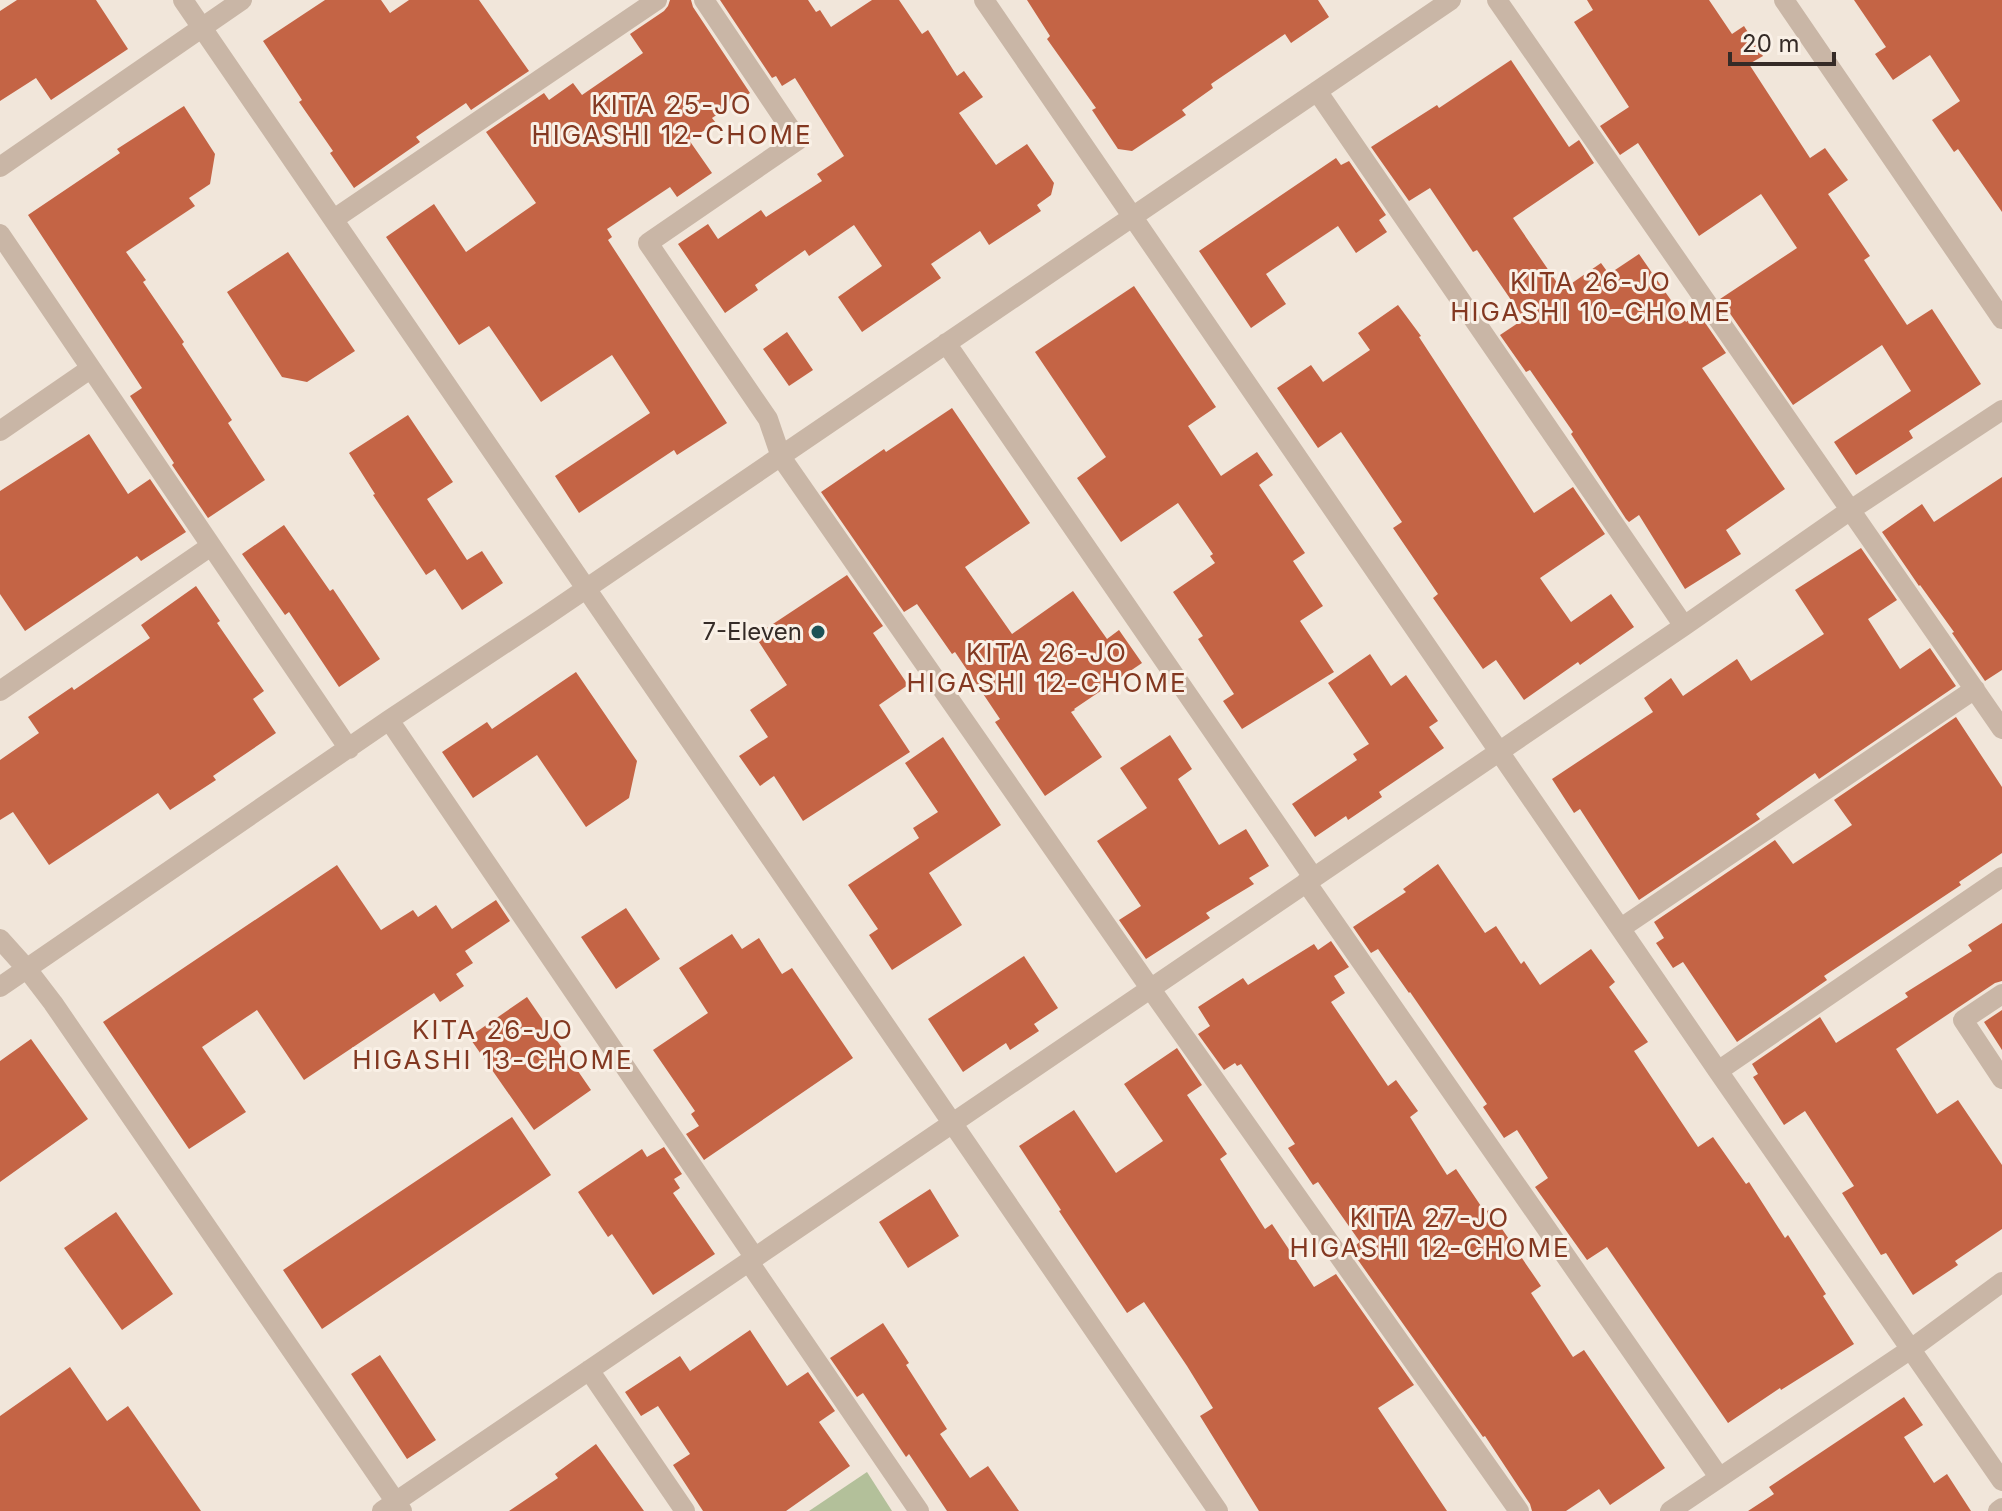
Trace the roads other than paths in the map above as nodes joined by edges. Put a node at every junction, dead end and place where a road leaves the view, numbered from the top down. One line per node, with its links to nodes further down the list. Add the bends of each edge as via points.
1 (183, 0): 9 (street)
2 (242, 0): 9 (street)
3 (657, 0): 13 (street)
4 (704, 0): 20 (street, via 798,140 648,243 768,419)
5 (984, 0): 12 (street)
6 (1451, 0): 10 (street)
7 (1497, 0): 21 (street)
8 (1784, 0): 15 (street)
9 (202, 28): 11 (street); 13 (street)
10 (1317, 91): 12 (street); 24 (street)
11 (0, 167)
12 (1133, 215): 16 (street); 30 (street)
13 (334, 219): 23 (street)
14 (0, 234): 17 (street)
15 (2002, 319)
16 (946, 343): 20 (street); 32 (street)
17 (90, 369): 19 (street); 22 (street)
18 (2002, 410): 21 (street)
19 (0, 431)
20 (781, 457): 23 (street); 37 (street)
21 (1849, 511): 24 (street); 25 (street)
22 (211, 546): 26 (street); 29 (street)
23 (585, 588): 27 (street); 41 (street)
24 (1684, 626): 30 (street)
25 (1975, 689): 28 (street); 33 (street)
26 (0, 691)
27 (389, 720): 29 (street); 42 (street)
28 (2002, 729)
29 (349, 749): 35 (street)
30 (1498, 752): 32 (street); 33 (street)
31 (2002, 877): 39 (street)
32 (1310, 880): 37 (street); 46 (street)
33 (1621, 928): 39 (street)
34 (0, 939): 35 (street)
35 (27, 969): 36 (street); 48 (street)
36 (0, 987)
37 (1150, 988): 41 (street); 52 (street)
38 (2002, 994): 40 (street, via 1963,1020)
39 (1718, 1071): 44 (street)
40 (2002, 1079)
41 (954, 1124): 42 (street); 51 (street)
42 (752, 1260): 45 (street); 50 (street)
43 (2002, 1282): 44 (street)
44 (1911, 1349): 46 (street); 47 (street)
45 (589, 1370): 48 (street); 49 (street)
46 (1719, 1477): 53 (street)
47 (2002, 1481)
48 (393, 1508)
49 (685, 1511)
50 (919, 1511)
51 (1218, 1511)
52 (1519, 1511)
53 (1670, 1511)

